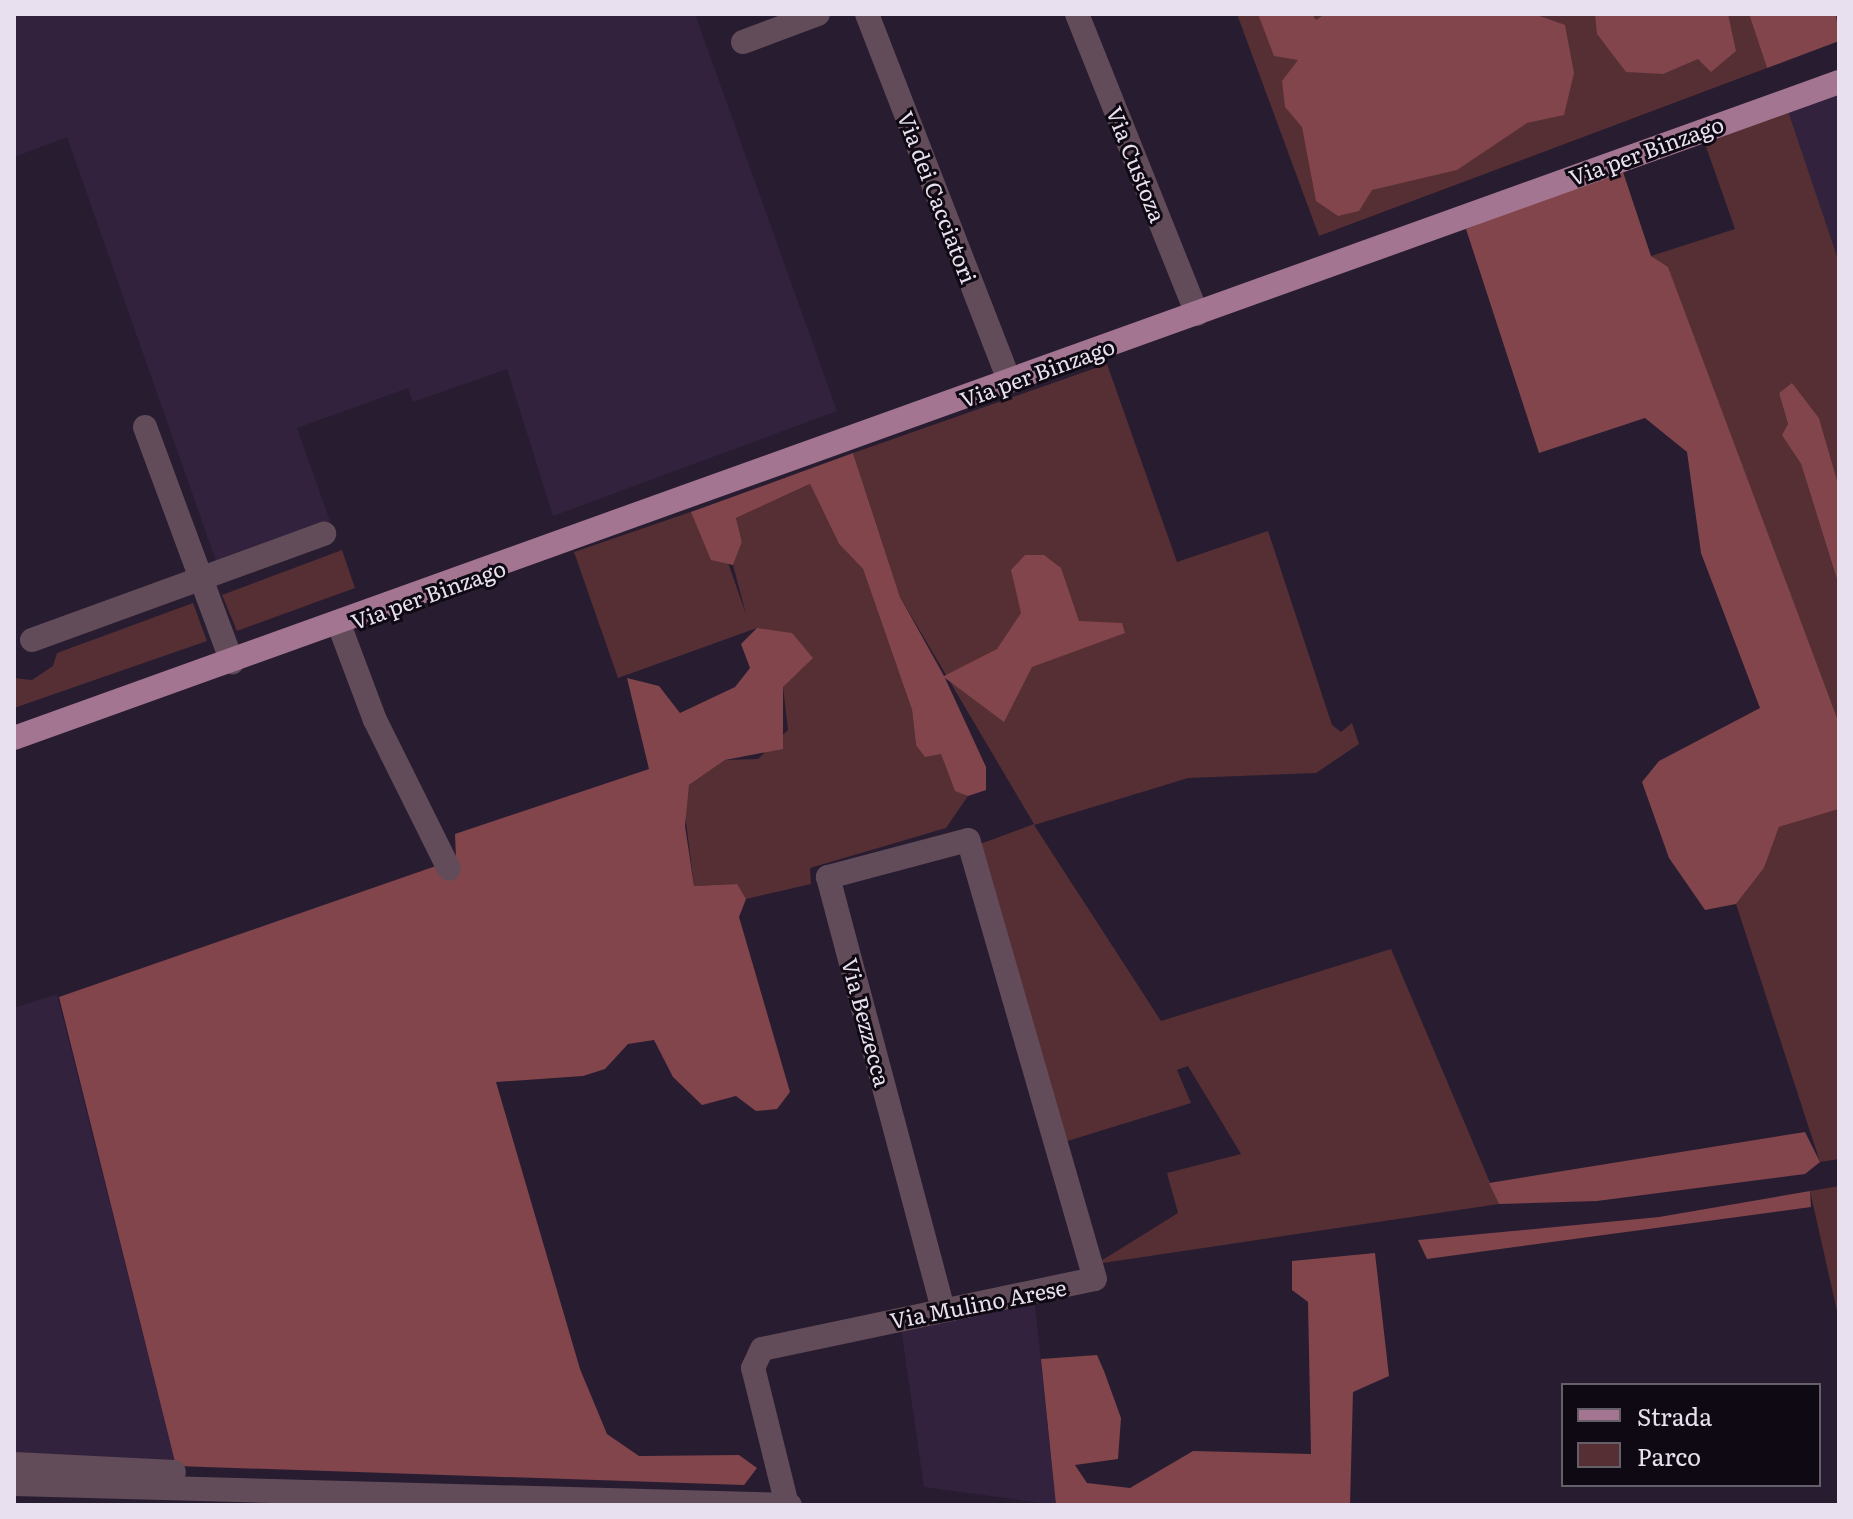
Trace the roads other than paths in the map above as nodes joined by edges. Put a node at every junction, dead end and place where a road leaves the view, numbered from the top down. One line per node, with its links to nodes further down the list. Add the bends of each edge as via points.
1 (818, 14): 4 (street)
2 (867, 14): 7 (street, Via dei Cacciatori)
3 (1077, 14): 6 (street, Via Custoza)
4 (743, 42)
5 (1839, 82): 6 (main road, Via per Binzago)
6 (1197, 314): 7 (main road, Via per Binzago)
7 (1009, 381): 11 (main road, Via per Binzago)
8 (145, 427): 10 (street)
9 (324, 534): 10 (street)
10 (200, 578): 12 (street); 13 (street)
11 (340, 627): 13 (main road, Via per Binzago); 16 (street, Via per Binzago, via 375,720)
12 (32, 640)
13 (232, 662): 14 (main road, Via per Binzago)
14 (14, 738)
15 (968, 840): 17 (street, Via Bezzecca, via 828,877); 17 (street, Via Mulino Arese, via 1095,1279)
16 (449, 869)
17 (943, 1308): 22 (street, Via Mulino Arese, via 762,1349 754,1358)
18 (14, 1464): 20 (street, via 180,1472)
19 (14, 1484): 20 (street)
20 (258, 1489): 21 (street)
21 (595, 1502): 22 (street)
22 (788, 1505)

